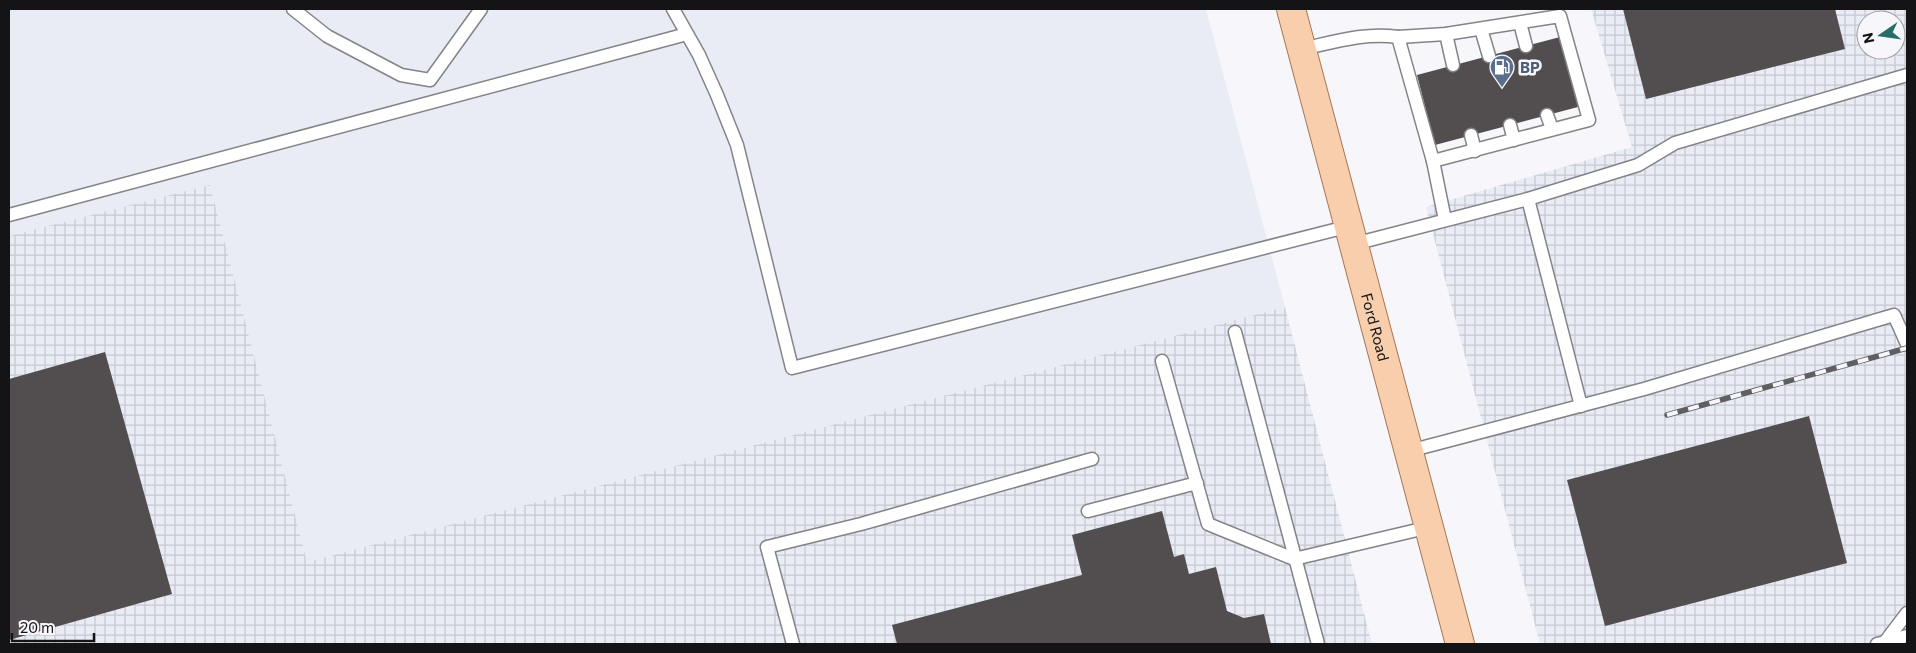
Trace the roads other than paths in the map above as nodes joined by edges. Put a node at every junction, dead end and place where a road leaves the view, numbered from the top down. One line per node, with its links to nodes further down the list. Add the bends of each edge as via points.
1 (293, 9): 15 (lane, via 328,36 401,75)
2 (482, 9): 15 (lane)
3 (673, 9): 7 (lane)
4 (1291, 9): 11 (main road, Ford Road)
5 (1520, 23): 6 (lane); 10 (lane); 19 (lane, via 1560,16 1589,120)
6 (1481, 29): 8 (lane); 12 (lane)
7 (687, 34): 16 (lane); 27 (lane, via 737,145 792,368)
8 (1446, 34): 9 (lane); 13 (lane)
9 (1398, 37): 11 (lane, via 1363,36); 23 (lane)
10 (1526, 46)
11 (1302, 49): 27 (main road, Ford Road)
12 (1488, 56)
13 (1454, 65)
14 (1907, 75): 24 (lane, via 1675,143 1638,165)
15 (430, 80): 16 (lane)
16 (442, 100): 25 (lane)
17 (1548, 115): 19 (lane)
18 (1510, 125): 21 (lane)
19 (1552, 130): 21 (lane)
20 (1471, 136): 22 (lane)
21 (1514, 140): 22 (lane)
22 (1475, 151): 23 (lane)
23 (1433, 161): 26 (lane)
24 (1528, 199): 26 (lane); 31 (lane)
25 (9, 215)
26 (1445, 220): 27 (lane)
27 (1352, 235): 32 (main road, Ford Road)
28 (1235, 332): 37 (lane)
29 (1907, 344): 31 (lane, via 1894,314)
30 (1162, 361): 34 (lane)
31 (1581, 406): 32 (lane)
32 (1409, 451): 36 (main road, Ford Road)
33 (1092, 459): 41 (lane, via 767,547)
34 (1197, 483): 35 (lane); 37 (lane, via 1208,524)
35 (1088, 510)
36 (1430, 527): 37 (lane); 43 (main road, Ford Road)
37 (1294, 559): 42 (lane)
38 (1907, 613): 40 (lane)
39 (1907, 636): 40 (lane)
40 (1881, 643)
41 (793, 644)
42 (1318, 644)
43 (1460, 644)

